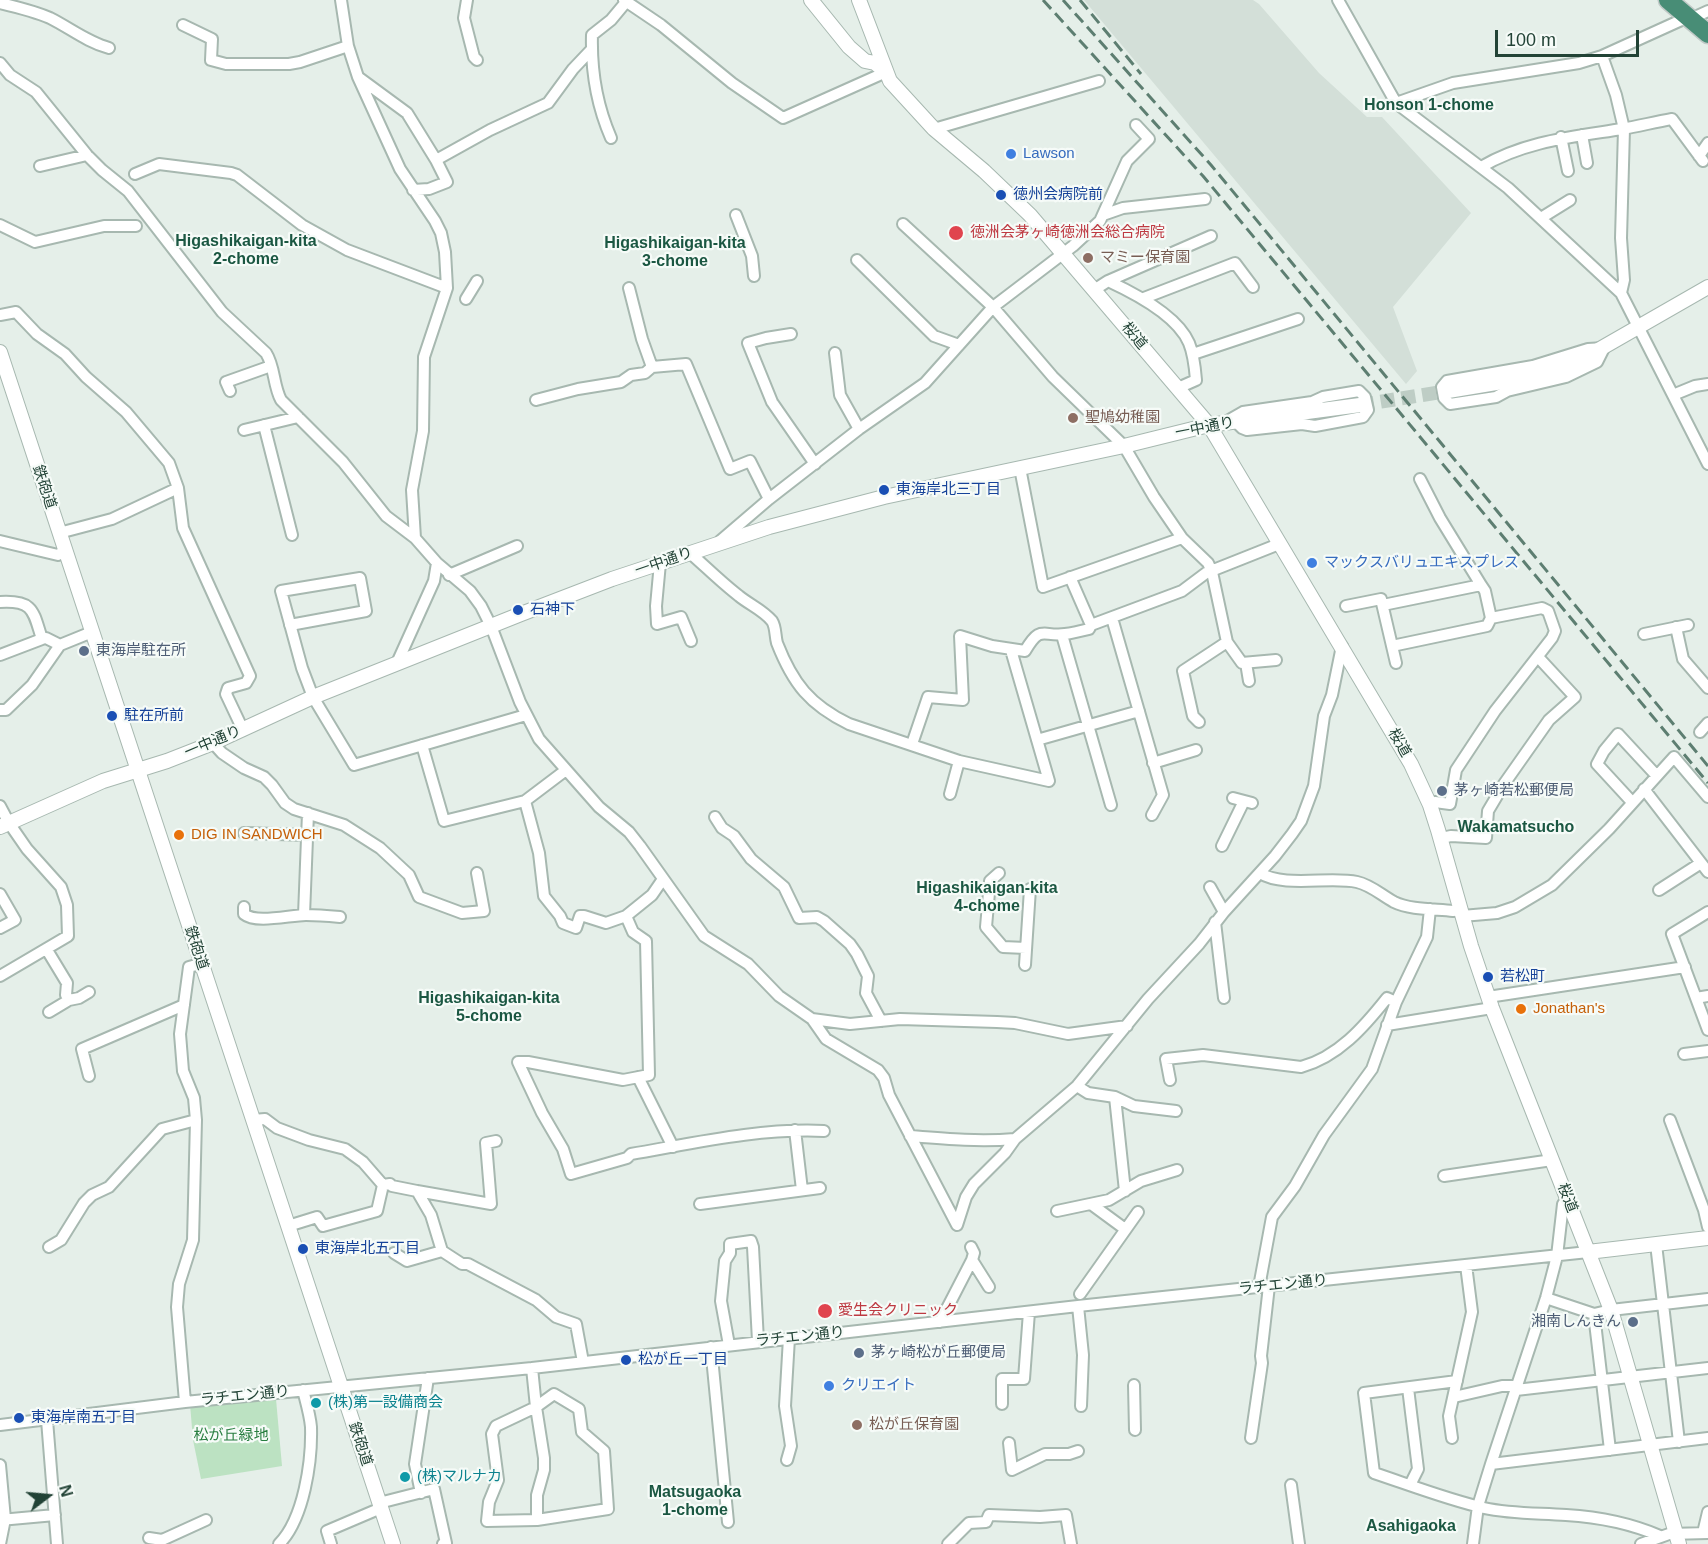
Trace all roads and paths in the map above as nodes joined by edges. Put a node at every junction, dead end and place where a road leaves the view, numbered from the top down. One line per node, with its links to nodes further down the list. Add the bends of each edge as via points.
1 (341, 0): 13 (street)
2 (467, 0): 17 (street, via 464,24)
3 (811, 0): 19 (street, via 849,47 865,62 875,63)
4 (859, 0): 19 (street)
5 (1338, 0): 22 (street)
6 (1668, 0): 10 (highway)
7 (625, 1): 15 (street, via 611,20 592,35); 19 (street, via 783,118)
8 (0, 3): 14 (street, via 32,11 91,43)
9 (1708, 11): 10 (street)
10 (1688, 17): 12 (highway); 16 (street)
11 (183, 25): 13 (street, via 212,39 211,60 226,64 300,62)
12 (1708, 34)
13 (348, 46): 20 (street)
14 (109, 48)
15 (592, 49): 28 (street, via 597,98); 31 (street, via 548,103)
16 (1602, 56): 22 (street, via 1559,67 1453,83); 25 (street)
17 (477, 60)
18 (0, 63): 30 (street, via 10,75 36,92)
19 (886, 72): 24 (street, 桜道)
20 (358, 77): 31 (street, via 406,112); 37 (street, via 388,147)
21 (1099, 81): 24 (street)
22 (1396, 103): 34 (street)
23 (1136, 125): 41 (street, via 1149,139 1127,160)
24 (934, 129): 47 (street, 桜道, via 1008,193)
25 (1624, 129): 26 (street); 29 (street, via 1672,119 1701,159); 57 (street)
26 (1582, 135): 27 (street); 32 (street)
27 (1561, 137): 34 (street, via 1524,146); 35 (street)
28 (611, 138)
29 (1708, 143)
30 (87, 155): 33 (street); 70 (street, via 128,191 222,312 266,353)
31 (436, 160): 37 (street, via 447,183)
32 (1587, 163)
33 (40, 166)
34 (1481, 167): 42 (street)
35 (1568, 171)
36 (135, 174): 53 (street, via 159,164 237,175 310,230 347,250)
37 (414, 190): 53 (street, via 441,233)
38 (1205, 199): 41 (street, via 1123,208)
39 (1570, 200): 42 (street)
40 (736, 214): 49 (street, via 752,256)
41 (1104, 215): 47 (street)
42 (1541, 218): 57 (street)
43 (0, 225): 45 (street, via 35,242 104,226)
44 (903, 225): 60 (street)
45 (136, 226)
46 (1211, 236): 51 (street)
47 (1063, 253): 55 (street, 桜道); 60 (street)
48 (857, 260): 65 (street, via 934,336)
49 (754, 276)
50 (477, 281): 59 (street)
51 (1108, 281): 55 (street); 58 (street)
52 (1253, 287): 58 (street, via 1235,263)
53 (447, 288): 93 (street, via 424,357 423,431 412,490)
54 (629, 288): 71 (street)
55 (1094, 290): 73 (street, 桜道)
56 (1706, 291): 63 (street)
57 (1621, 293): 63 (street)
58 (1144, 298): 69 (street, via 1178,328)
59 (466, 299)
60 (993, 307): 65 (street); 84 (street, via 1053,377)
61 (0, 315): 89 (street, via 16,312 126,412 164,455)
62 (1298, 319): 69 (street)
63 (1639, 328): 66 (street); 76 (street)
64 (791, 334): 85 (street, via 748,344 772,402)
65 (959, 345): 82 (street, via 924,383)
66 (1604, 348): 66 (street, via 1597,362 1566,377 1496,397 1450,404 1443,398 1442,387 1447,381 1533,366); 75 (street, via 1551,372)
67 (0, 352): 91 (street, 鉄砲道)
68 (835, 353): 82 (street, via 840,395)
69 (1192, 354): 73 (street, via 1196,380)
70 (271, 366): 74 (street, via 226,382); 79 (street, via 281,400)
71 (651, 367): 77 (street, via 621,382); 90 (street, via 686,364 730,469 750,461)
72 (1708, 384): 76 (street)
73 (1178, 388): 80 (street, 桜道)
74 (230, 391)
75 (1448, 391)
76 (1673, 395): 86 (street)
77 (536, 400)
78 (1360, 405): 80 (street, 一中通り)
79 (298, 417): 81 (street); 93 (street, via 343,462 386,516)
80 (1222, 423): 80 (street, via 1243,412 1359,391 1368,410 1363,417 1315,426 1247,430); 84 (street, 一中通り); 97 (street, 桜道)
81 (264, 425): 83 (street); 92 (street)
82 (859, 429): 85 (street)
83 (244, 430)
84 (1124, 446): 87 (street, 一中通り); 94 (street)
85 (815, 464): 90 (street)
86 (1708, 464)
87 (1020, 468): 96 (street, 一中通り, via 847,506); 105 (street, via 1042,587)
88 (1420, 479): 106 (street)
89 (178, 488): 91 (street, via 112,519); 142 (street, via 183,528 250,676 246,683 228,688 226,694)
90 (769, 500): 96 (street)
91 (60, 533): 99 (street, 鉄砲道)
92 (292, 535)
93 (415, 538): 101 (street)
94 (1182, 538): 103 (street); 105 (street)
95 (0, 541): 99 (street, via 58,555)
96 (717, 543): 100 (street, 一中通り)
97 (1279, 544): 103 (street); 124 (street, 桜道)
98 (517, 546): 104 (street)
99 (65, 550): 117 (street, 鉄砲道)
100 (690, 553): 102 (street, 一中通り); 146 (street, via 774,624 777,643 792,675 811,701 849,724)
101 (437, 563): 104 (street); 130 (street, via 434,581)
102 (660, 563): 115 (street, 一中通り); 121 (street, via 657,624 681,617)
103 (1212, 572): 110 (street, via 1182,591); 122 (street)
104 (449, 574): 115 (street, via 470,591)
105 (1070, 577): 113 (street)
106 (1481, 585): 108 (street); 111 (street)
107 (0, 602): 120 (street, via 24,603 33,613)
108 (1383, 604): 109 (street, via 1381,599); 125 (street)
109 (1346, 606)
110 (1112, 618): 113 (street); 137 (street)
111 (1491, 618): 125 (street, via 1487,626); 128 (street, via 1542,608 1548,611 1555,631)
112 (290, 625): 112 (street, via 366,611 360,578 281,591); 135 (street)
113 (1091, 625): 119 (street, via 1089,629)
114 (1688, 625): 116 (street)
115 (490, 626): 130 (street, 一中通り); 138 (street)
116 (1676, 627): 118 (street); 134 (street, via 1683,658)
117 (92, 632): 123 (street); 151 (street, 鉄砲道)
118 (1644, 634)
119 (1062, 635): 126 (street, via 1046,632 1033,638 1025,651); 141 (street)
120 (42, 639): 123 (street); 127 (street)
121 (691, 641)
122 (1227, 642): 131 (street); 139 (street, via 1183,671 1193,716)
123 (60, 645): 136 (street, via 32,685 6,710)
124 (1342, 646): 161 (street, 桜道, via 1411,764); 175 (street, via 1324,716 1314,786 1301,820)
125 (1392, 646): 132 (street)
126 (1011, 650): 144 (street); 146 (street, via 960,636 963,700 928,698)
127 (0, 655)
128 (1538, 657): 161 (street, via 1495,711 1456,770 1450,804); 169 (street, via 1575,698 1549,720 1504,784 1488,811 1486,837)
129 (1276, 660): 131 (street)
130 (397, 663): 135 (street, 一中通り)
131 (1246, 663): 133 (street)
132 (1396, 663)
133 (1249, 681)
134 (1708, 688)
135 (314, 697): 142 (street, 一中通り); 147 (street, via 354,765)
136 (0, 711)
137 (1138, 711): 141 (street); 150 (street)
138 (526, 715): 147 (street); 152 (street, via 539,739)
139 (1198, 722)
140 (1708, 723): 143 (street)
141 (1088, 725): 144 (street); 160 (street)
142 (243, 730): 145 (street, 一中通り)
143 (1700, 732)
144 (1037, 740): 149 (street, via 1049,781)
145 (213, 743): 151 (street, 一中通り); 163 (street, via 244,768 264,777 285,803)
146 (912, 744): 149 (street)
147 (422, 745): 158 (street, via 444,821)
148 (1196, 750): 150 (street)
149 (958, 761): 155 (street)
150 (1154, 763): 164 (street, via 1163,795)
151 (138, 770): 166 (street, 一中通り, via 103,781); 194 (street, 鉄砲道)
152 (566, 770): 158 (street); 176 (street, via 599,807 629,832)
153 (1656, 776): 154 (street); 156 (street, via 1674,757); 159 (street, via 1618,735 1597,764)
154 (1644, 789): 159 (street); 171 (street)
155 (950, 794)
156 (1708, 797)
157 (1243, 800): 170 (street)
158 (525, 801): 187 (street, via 539,853 544,896 563,923 576,928 580,916 606,923)
159 (1632, 802): 185 (street, via 1565,873 1542,891 1497,913)
160 (1111, 805)
161 (1430, 805): 169 (street, 桜道)
162 (0, 806): 166 (street)
163 (308, 813): 168 (street); 173 (street, via 344,825 380,848 409,875 419,897 452,910 484,911)
164 (1152, 814)
165 (715, 817): 207 (street, via 751,859 784,887 799,918 817,917 850,944 868,976 866,993)
166 (4, 825): 192 (street, via 61,887 67,905 69,936)
167 (244, 833): 168 (street)
168 (307, 835): 186 (street)
169 (1441, 838): 185 (street, 桜道)
170 (1222, 846)
171 (1701, 863): 172 (street); 179 (street)
172 (1708, 872)
173 (477, 873)
174 (999, 873): 191 (street, via 990,881 986,927 1003,947)
175 (1260, 873): 182 (street, via 1290,880 1358,882 1402,905); 183 (street)
176 (663, 879): 187 (street, via 652,895); 206 (street, via 704,936 748,964 779,996)
177 (1210, 887): 183 (street)
178 (1030, 890): 191 (street)
179 (1659, 890)
180 (2, 901): 190 (street, via 15,920)
181 (244, 907): 186 (street, via 248,917)
182 (1430, 909): 185 (street); 202 (street, via 1426,938)
183 (1224, 912): 189 (street)
184 (1708, 912): 195 (street, via 1672,934)
185 (1461, 913): 203 (street, 桜道)
186 (304, 915): 188 (street)
187 (626, 916): 214 (street, via 633,932 646,941 649,1075)
188 (340, 917)
189 (1215, 922): 199 (street); 209 (street)
190 (0, 928)
191 (1026, 948): 193 (street)
192 (47, 950): 196 (street); 201 (street, via 67,983)
193 (1025, 965)
194 (202, 967): 204 (street, via 189,967); 220 (street, 鉄砲道)
195 (1685, 967): 200 (street); 203 (street)
196 (0, 976)
197 (89, 992): 201 (street)
198 (1708, 996): 200 (street)
199 (1224, 998)
200 (1696, 998): 210 (street)
201 (69, 1000): 205 (street)
202 (1396, 1002): 208 (street); 215 (street, via 1387,998 1358,1033 1311,1064 1191,1056 1166,1059)
203 (1490, 1002): 208 (street); 228 (street, 桜道)
204 (184, 1005): 213 (street, via 82,1049); 219 (street, via 180,1034 183,1071 194,1098)
205 (49, 1012)
206 (812, 1019): 207 (street, via 850,1024); 224 (street, via 826,1039 884,1077)
207 (881, 1021): 209 (street, via 997,1022 1068,1034)
208 (1387, 1025): 255 (street, via 1372,1069 1272,1217)
209 (1127, 1026): 216 (street)
210 (1708, 1030)
211 (1708, 1051): 212 (street)
212 (1684, 1054)
213 (89, 1076)
214 (638, 1077): 227 (street); 227 (street, via 623,1080 518,1062 571,1173 632,1154)
215 (1170, 1080)
216 (1077, 1086): 217 (street, via 1088,1093); 225 (street)
217 (1115, 1097): 218 (street, via 1134,1106); 235 (street)
218 (1176, 1111)
219 (196, 1120): 246 (street, via 162,1129 109,1187 84,1203 61,1240); 283 (street, via 194,1240 179,1284 177,1307)
220 (253, 1120): 231 (street, via 265,1119 277,1128 345,1149); 241 (street, 鉄砲道)
221 (1670, 1120): 242 (street)
222 (795, 1130): 223 (street); 227 (street); 233 (street)
223 (824, 1131)
224 (910, 1136): 225 (street, via 958,1141); 225 (street, via 957,1225 974,1184)
225 (1015, 1139)
226 (496, 1141): 234 (street, via 486,1143 491,1204)
227 (673, 1147)
228 (1552, 1160): 230 (street); 236 (street, 桜道)
229 (1177, 1170): 235 (street, via 1141,1181)
230 (1444, 1176)
231 (383, 1185): 234 (street); 241 (street, via 377,1211 323,1226 317,1217)
232 (820, 1188): 233 (street)
233 (802, 1190): 237 (street)
234 (417, 1191): 248 (street)
235 (1125, 1191): 238 (street)
236 (1567, 1199): 249 (street, 桜道); 251 (street, via 1561,1212)
237 (700, 1204)
238 (1091, 1204): 239 (street); 243 (street)
239 (1057, 1211)
240 (1138, 1212): 243 (street)
241 (288, 1226): 278 (street, 鉄砲道)
242 (1708, 1227)
243 (1125, 1229): 256 (street)
244 (1708, 1238): 245 (street, ラチエン通り)
245 (1656, 1244): 249 (street, ラチエン通り); 259 (street)
246 (49, 1247)
247 (971, 1247): 252 (street)
248 (442, 1251): 250 (street, via 407,1261); 269 (street, via 536,1300 556,1317 576,1324)
249 (1588, 1252): 251 (street, ラチエン通り); 261 (street, 桜道)
250 (394, 1253)
251 (1557, 1256): 253 (street, ラチエン通り); 257 (street)
252 (972, 1260): 254 (street); 264 (street)
253 (1466, 1265): 255 (street, ラチエン通り); 275 (street, via 1472,1312)
254 (989, 1287)
255 (1264, 1287): 260 (street, ラチエン通り); 290 (street, via 1262,1363)
256 (1080, 1294)
257 (1546, 1298): 263 (street); 280 (street)
258 (1708, 1299): 259 (street)
259 (1663, 1304): 261 (street); 272 (street)
260 (1078, 1306): 262 (street, ラチエン通り); 285 (street, via 1083,1355)
261 (1611, 1310): 263 (street); 273 (street, 桜道)
262 (1029, 1312): 264 (street, ラチエン通り); 284 (street, via 1024,1379 1002,1379)
263 (1594, 1314): 276 (street)
264 (940, 1322): 265 (street, ラチエン通り)
265 (789, 1338): 266 (street, ラチエン通り); 298 (street)
266 (758, 1341): 267 (street, ラチエン通り); 267 (street, via 751,1241 730,1244 725,1261 721,1301)
267 (729, 1345): 268 (street, ラチエン通り)
268 (711, 1347): 269 (street, ラチエン通り); 311 (street)
269 (583, 1362): 270 (street, ラチエン通り)
270 (532, 1368): 274 (street, ラチエン通り); 286 (street)
271 (1708, 1368): 272 (street)
272 (1671, 1372): 273 (street); 293 (street)
273 (1631, 1377): 276 (street); 295 (street, 桜道)
274 (428, 1378): 278 (street, ラチエン通り); 303 (street, via 416,1464)
275 (1457, 1381): 279 (street); 282 (street)
276 (1602, 1381): 280 (street); 296 (street)
277 (1134, 1385): 289 (street)
278 (341, 1387): 281 (street, ラチエン通り); 304 (street, 鉄砲道)
279 (1408, 1388): 302 (street, via 1418,1469); 302 (street, via 1364,1393 1374,1473)
280 (1517, 1388): 282 (street, via 1502,1386); 299 (street)
281 (303, 1390): 283 (street, ラチエン通り); 318 (street, via 311,1429 307,1485 290,1529)
282 (1454, 1397): 291 (street, via 1449,1416)
283 (185, 1402): 287 (street, ラチエン通り)
284 (1002, 1404)
285 (1081, 1406)
286 (536, 1407): 310 (street, via 544,1458); 310 (street, via 496,1426 492,1434 498,1480 487,1521); 310 (street, via 554,1394 579,1409 582,1432 604,1451 608,1509)
287 (47, 1420): 288 (street, ラチエン通り); 307 (street)
288 (0, 1425)
289 (1135, 1430)
290 (1251, 1438)
291 (1452, 1438)
292 (1708, 1438): 293 (street)
293 (1678, 1442): 295 (street)
294 (1009, 1443): 297 (street, via 1012,1470 1045,1454)
295 (1651, 1445): 296 (street); 315 (street, 桜道)
296 (1610, 1450): 299 (street)
297 (1078, 1451)
298 (787, 1460)
299 (1491, 1464): 305 (street)
300 (0, 1465): 308 (street)
301 (1291, 1485): 324 (street)
302 (1410, 1485): 305 (street)
303 (421, 1493): 304 (street); 321 (street, via 434,1490 446,1543)
304 (380, 1505): 319 (street, via 327,1531); 320 (street, 鉄砲道)
305 (1478, 1506): 313 (street, via 1619,1522); 325 (street)
306 (1708, 1512): 312 (street)
307 (55, 1515): 308 (street); 317 (street)
308 (2, 1520): 316 (street)
309 (206, 1520): 314 (street, via 162,1540)
310 (537, 1520)
311 (728, 1522)
312 (1705, 1533): 315 (street)
313 (1660, 1536): 315 (street); 326 (street)
314 (149, 1538)
315 (1677, 1539)
316 (0, 1544)
317 (57, 1544)
318 (279, 1544)
319 (331, 1544)
320 (393, 1544)
321 (443, 1544)
322 (948, 1544): 323 (street, via 969,1523 986,1522 989,1515 1065,1515)
323 (1071, 1544)
324 (1299, 1544)
325 (1473, 1544)
326 (1641, 1544)

